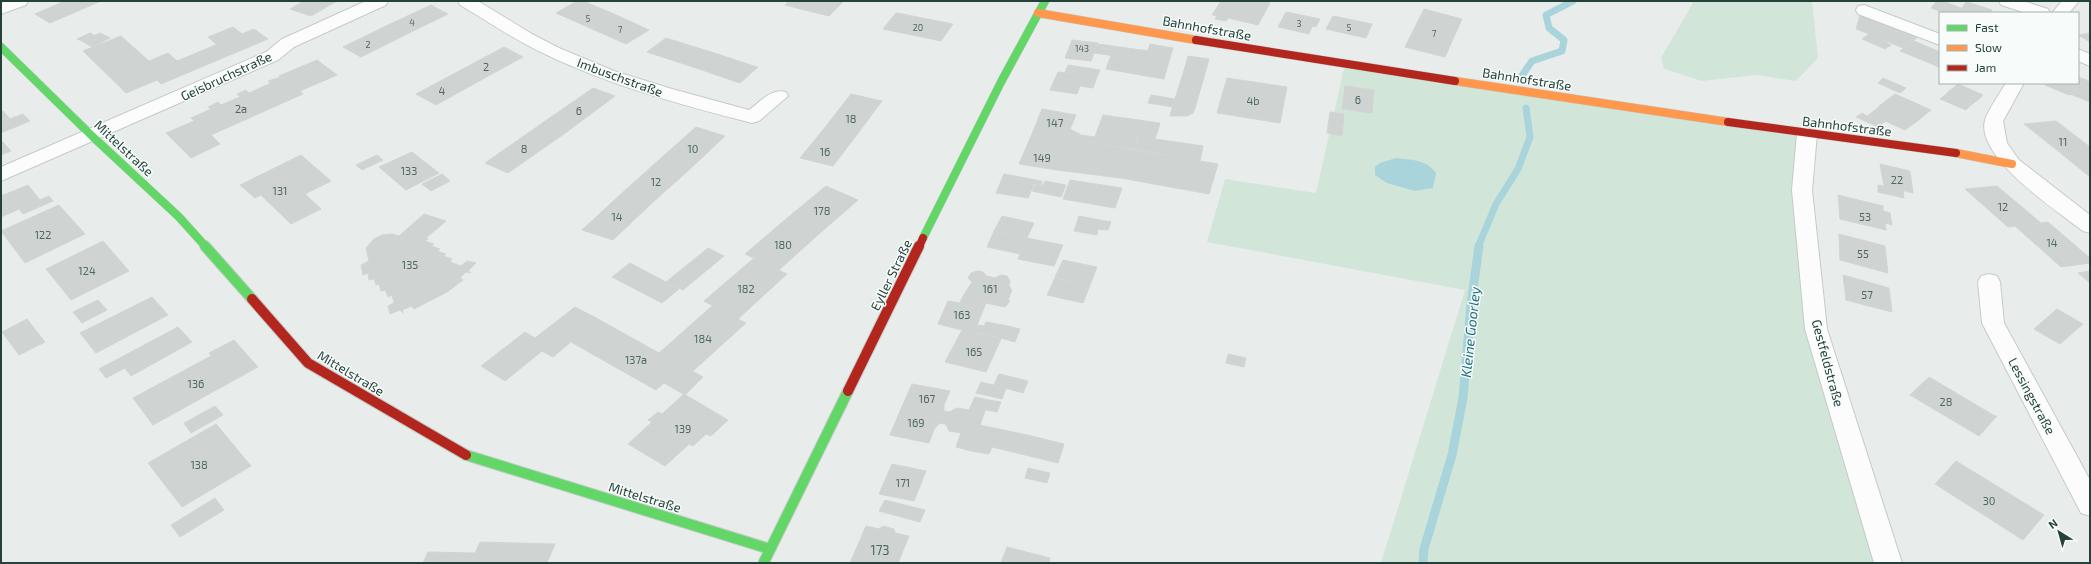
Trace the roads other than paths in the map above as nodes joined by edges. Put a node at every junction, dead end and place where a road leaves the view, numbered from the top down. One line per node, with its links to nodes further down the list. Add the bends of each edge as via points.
1 (20, 1): 7 (street)
2 (380, 1): 19 (street, Geisbruchstraße, via 288,43 272,56)
3 (466, 1): 17 (street, Imbuschstraße, via 526,38 582,64 683,99 752,117)
4 (1045, 1): 9 (street, Eyller Straße)
5 (2008, 1): 10 (street)
6 (2071, 1): 11 (street)
7 (1, 9)
8 (1864, 10): 12 (street)
9 (1038, 12): 18 (street, Bahnhofstraße, via 1224,45); 25 (street, Eyller Straße)
10 (2039, 12)
11 (2061, 12)
12 (1939, 40)
13 (1, 47): 19 (street, Mittelstraße)
14 (2079, 55): 15 (street)
15 (2090, 62)
16 (2014, 84): 20 (street, via 1994,121 1997,143)
17 (779, 96)
18 (1807, 134): 20 (street, Bahnhofstraße, via 1945,151); 27 (street, Gestfeldstraße, via 1802,190 1816,329)
19 (92, 136): 21 (street, Geisbruchstraße); 25 (street, Mittelstraße, via 179,217 308,363 471,458)
20 (2012, 164): 22 (street)
21 (1, 175)
22 (2090, 226)
23 (1989, 282): 24 (street, Lessingstraße, via 1993,323)
24 (2090, 505)
25 (770, 549): 26 (street, Eyller Straße)
26 (763, 563)
27 (1888, 563)

